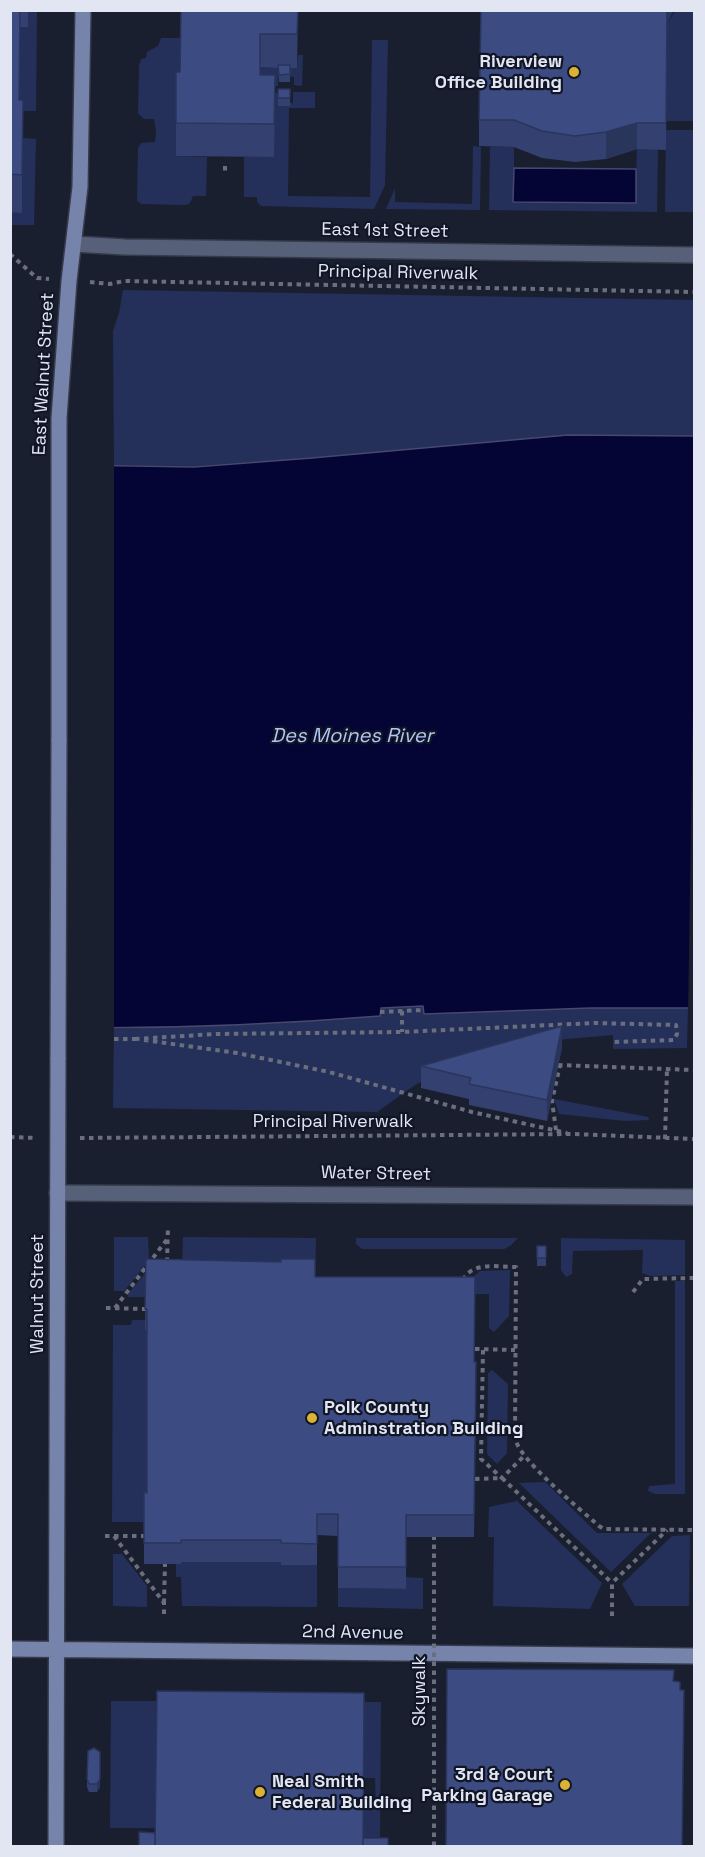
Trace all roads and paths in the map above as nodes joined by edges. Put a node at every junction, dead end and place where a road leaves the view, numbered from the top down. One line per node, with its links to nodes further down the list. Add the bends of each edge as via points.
1 (83, 10): 4 (street, East Walnut Street, via 80,187)
2 (225, 166): 3 (path)
3 (225, 175)
4 (74, 244): 6 (street, East 1st Street); 10 (street, East Walnut Street, via 59,418)
5 (10, 254): 7 (path, via 37,278)
6 (694, 255)
7 (43, 278)
8 (102, 284): 9 (path, Principal Riverwalk, via 135,281)
9 (694, 292)
10 (59, 741): 27 (street, Walnut Street, bridge)
11 (424, 1010): 12 (path)
12 (402, 1011): 13 (path); 14 (path)
13 (380, 1012)
14 (402, 1032): 16 (path); 17 (path, via 596,1023 676,1025 674,1040)
15 (114, 1039): 16 (path, Principal Riverwalk)
16 (135, 1039): 20 (path, Principal Riverwalk, via 237,1053 329,1072 472,1112)
17 (613, 1042)
18 (667, 1069): 19 (path); 20 (path, via 559,1065 552,1101); 25 (path)
19 (694, 1070)
20 (556, 1130): 21 (path, Principal Riverwalk)
21 (575, 1134): 24 (path, Principal Riverwalk); 25 (path, Principal Riverwalk)
22 (10, 1137): 23 (path)
23 (22, 1137)
24 (91, 1138)
25 (666, 1139): 26 (path, Principal Riverwalk)
26 (694, 1139)
27 (57, 1193): 28 (street, Water Street); 56 (street, Walnut Street)
28 (694, 1197)
29 (168, 1226): 30 (path)
30 (168, 1238): 31 (path); 36 (path)
31 (167, 1266)
32 (693, 1278): 34 (path, via 643,1279)
33 (460, 1286): 40 (path, via 471,1270 478,1267 516,1267)
34 (633, 1292)
35 (106, 1308): 36 (path)
36 (115, 1308): 37 (path)
37 (146, 1309)
38 (475, 1349): 39 (path)
39 (483, 1350): 40 (path); 42 (path, via 482,1459)
40 (515, 1350): 41 (path, via 515,1438)
41 (524, 1456): 42 (path); 44 (path, via 604,1529)
42 (502, 1478): 43 (path); 51 (path)
43 (475, 1479)
44 (667, 1529): 45 (path); 51 (path)
45 (694, 1530)
46 (105, 1536): 47 (path)
47 (114, 1536): 48 (path); 52 (path)
48 (144, 1536)
49 (434, 1536): 59 (path, Skywalk, bridge)
50 (165, 1564): 52 (path)
51 (612, 1583): 54 (path)
52 (164, 1603): 53 (path)
53 (164, 1614)
54 (612, 1616)
55 (10, 1649): 56 (street, 2nd Avenue)
56 (56, 1649): 57 (street, 2nd Avenue); 58 (street, Walnut Street)
57 (694, 1656)
58 (56, 1846)
59 (434, 1846)

